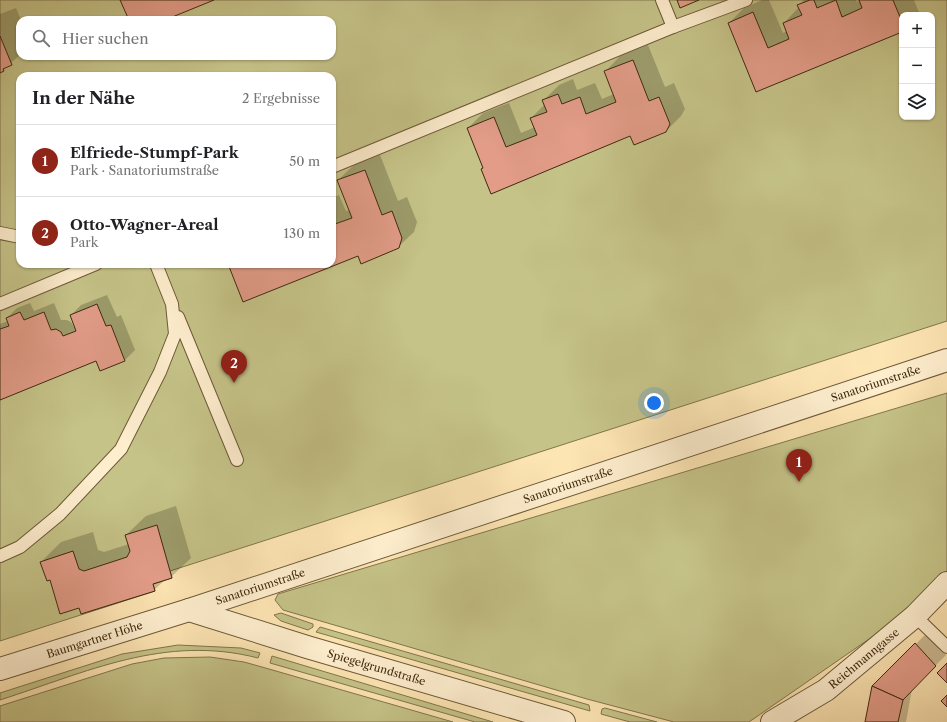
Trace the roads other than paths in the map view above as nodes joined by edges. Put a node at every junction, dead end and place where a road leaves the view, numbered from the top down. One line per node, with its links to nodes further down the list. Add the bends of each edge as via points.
1 (662, 0): 3 (lane)
2 (746, 0): 3 (lane)
3 (673, 27): 4 (lane)
4 (336, 165)
5 (0, 233): 6 (lane)
6 (16, 236)
7 (86, 268): 9 (lane)
8 (158, 268): 10 (lane)
9 (0, 304)
10 (172, 304): 12 (lane); 13 (lane, via 175,334 160,372 121,449 60,514 20,547)
11 (947, 360): 15 (street, Sanatoriumstraße)
12 (237, 460)
13 (0, 556)
14 (947, 583): 16 (street, Reichmanngasse)
15 (189, 610): 18 (street, Baumgartner Höhe); 19 (street, Spiegelgrundstraße, via 302,646)
16 (915, 616): 17 (lane); 20 (street, Reichmanngasse, via 826,690)
17 (947, 647)
18 (0, 669)
19 (564, 722)
20 (772, 722)

